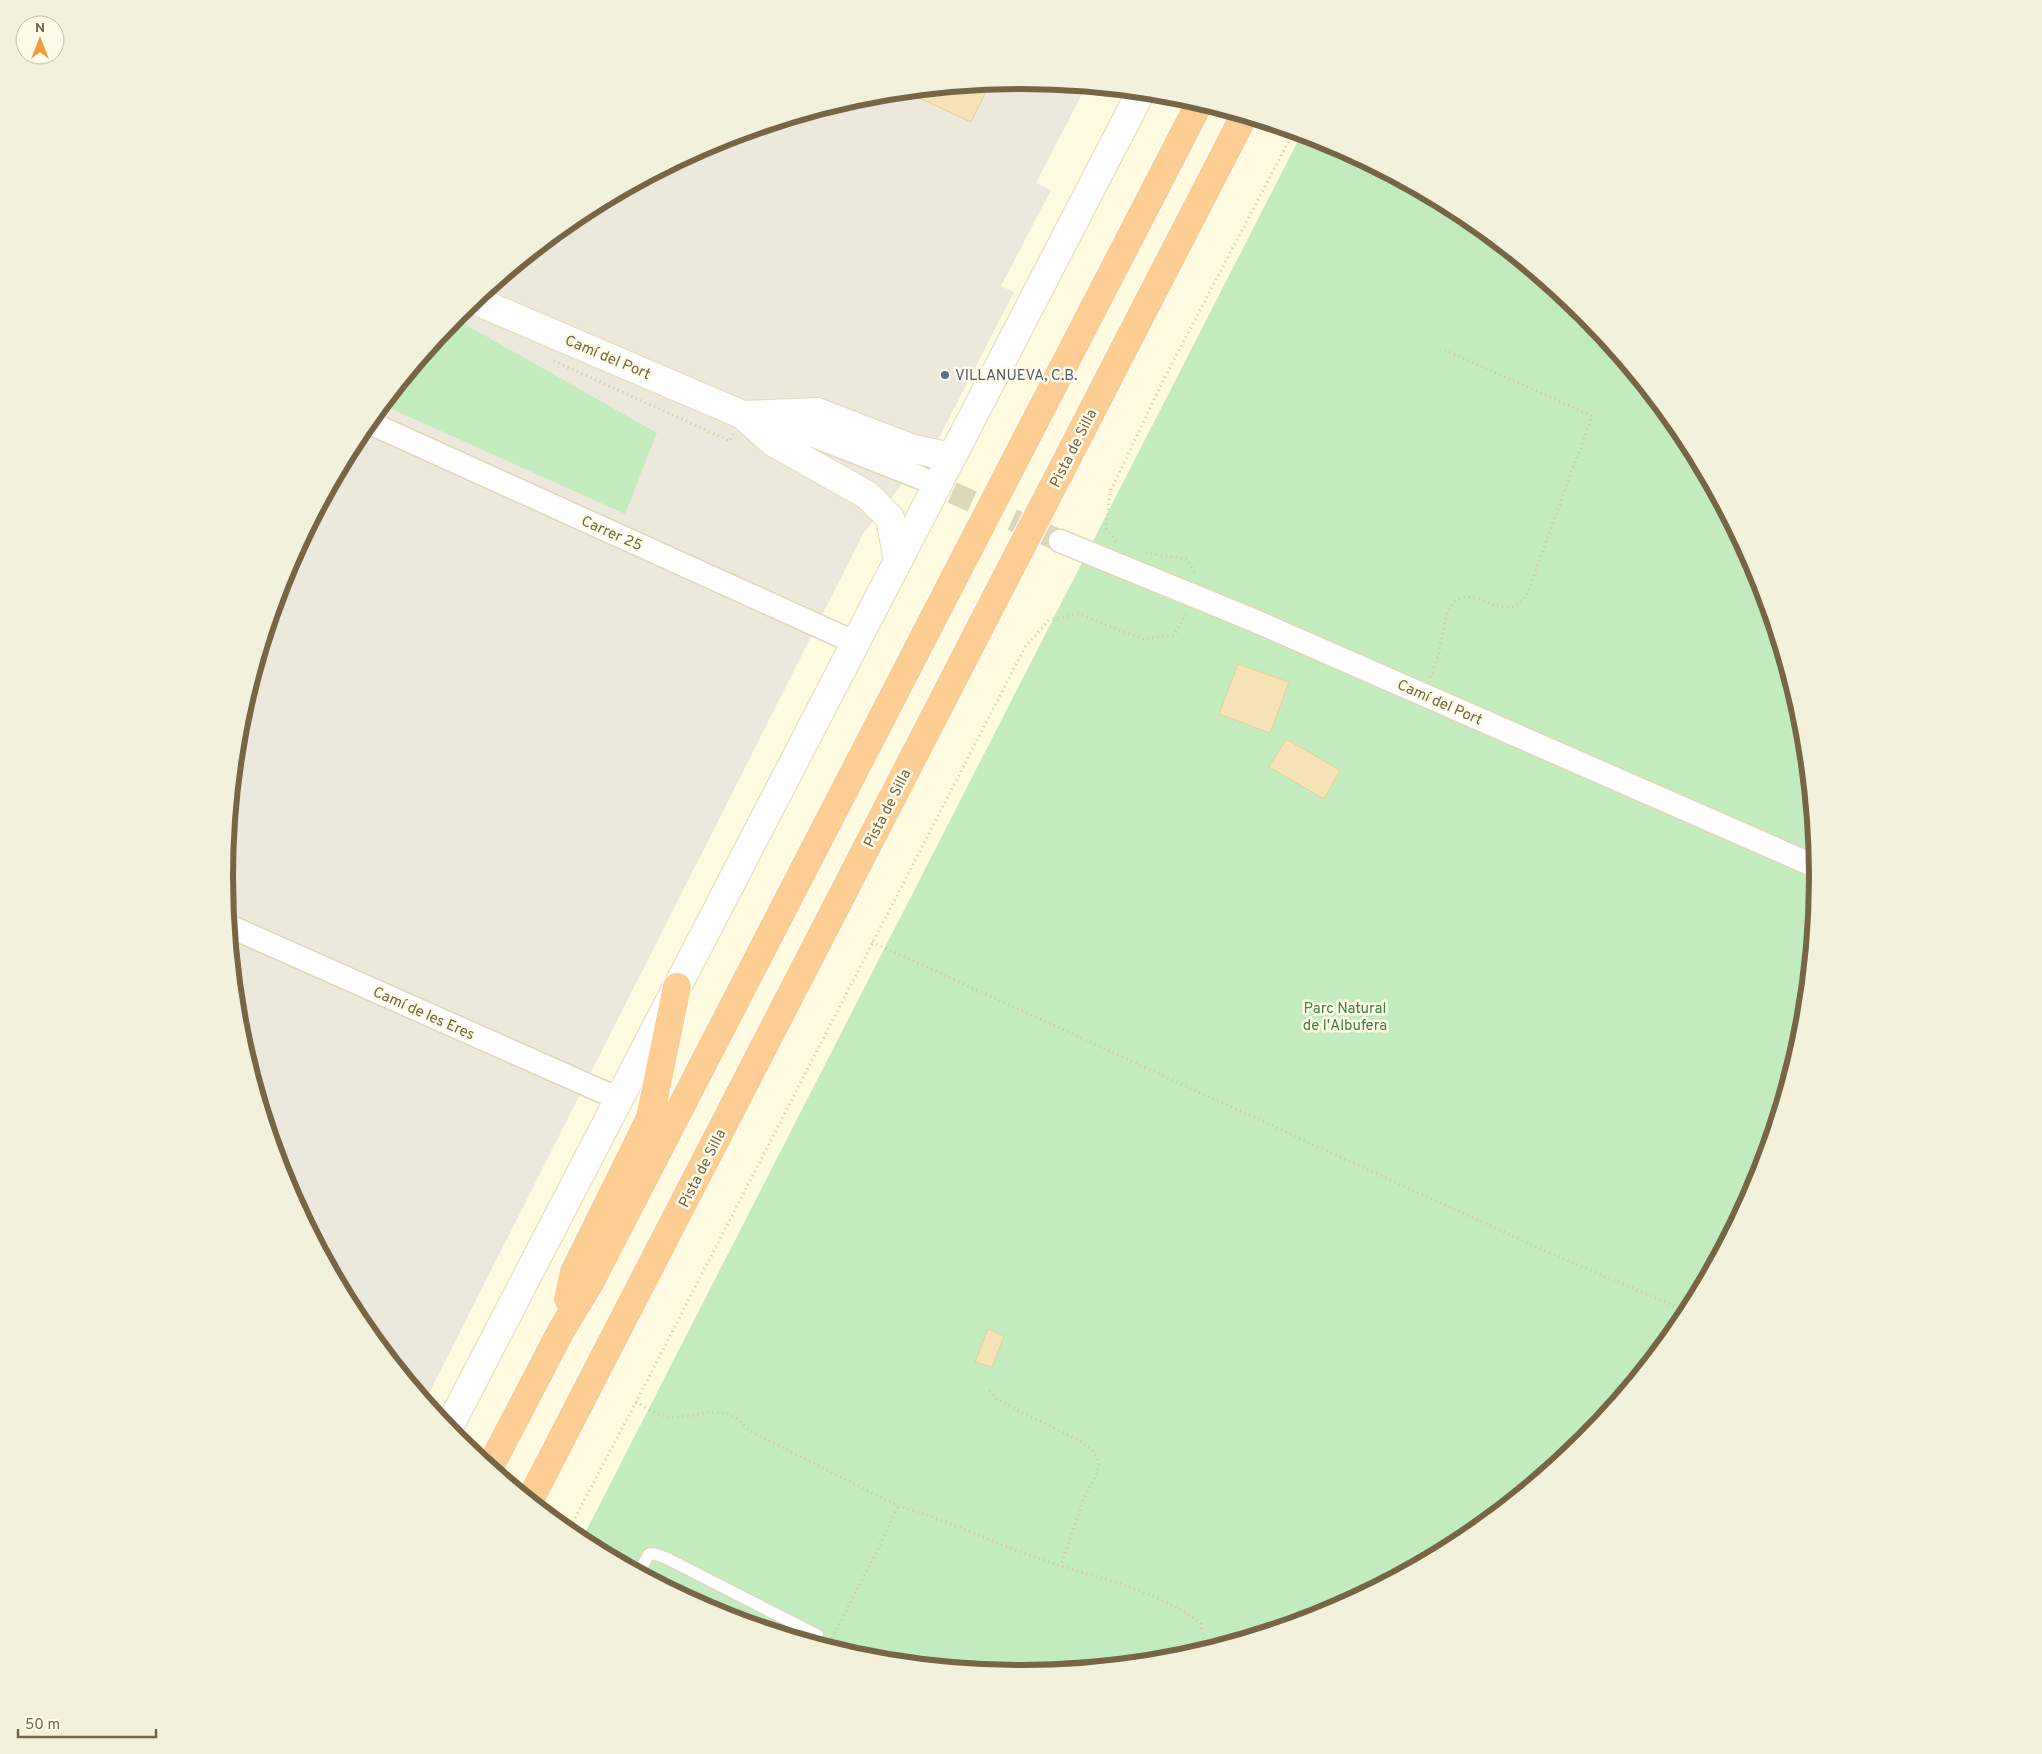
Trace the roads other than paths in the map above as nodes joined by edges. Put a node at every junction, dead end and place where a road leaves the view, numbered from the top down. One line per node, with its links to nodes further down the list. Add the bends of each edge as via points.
1 (1138, 97): 7 (street)
2 (1196, 109): 16 (highway, via 595,1272)
3 (1241, 121): 19 (highway, Pista de Silla)
4 (481, 303): 5 (street, Camí del Port)
5 (742, 415): 7 (street, Camí del Port, via 817,412 913,449); 8 (street, Camí del Port, via 791,427); 10 (street, Camí del Port, via 773,442 868,495 890,518)
6 (376, 425): 11 (street, Carrer 25)
7 (952, 457): 10 (street)
8 (921, 478)
9 (1060, 541): 12 (street, Camí del Port, via 1197,596)
10 (898, 561): 11 (street)
11 (856, 643): 14 (street)
12 (1809, 863)
13 (234, 928): 15 (street, Camí de les Eres)
14 (678, 987): 15 (street); 16 (highway, via 650,1118 574,1272)
15 (620, 1099): 17 (street)
16 (561, 1331): 18 (highway)
17 (452, 1422)
18 (493, 1462)
19 (532, 1495)
20 (641, 1568): 21 (lane, via 649,1554 666,1558 817,1635)
21 (816, 1638)

